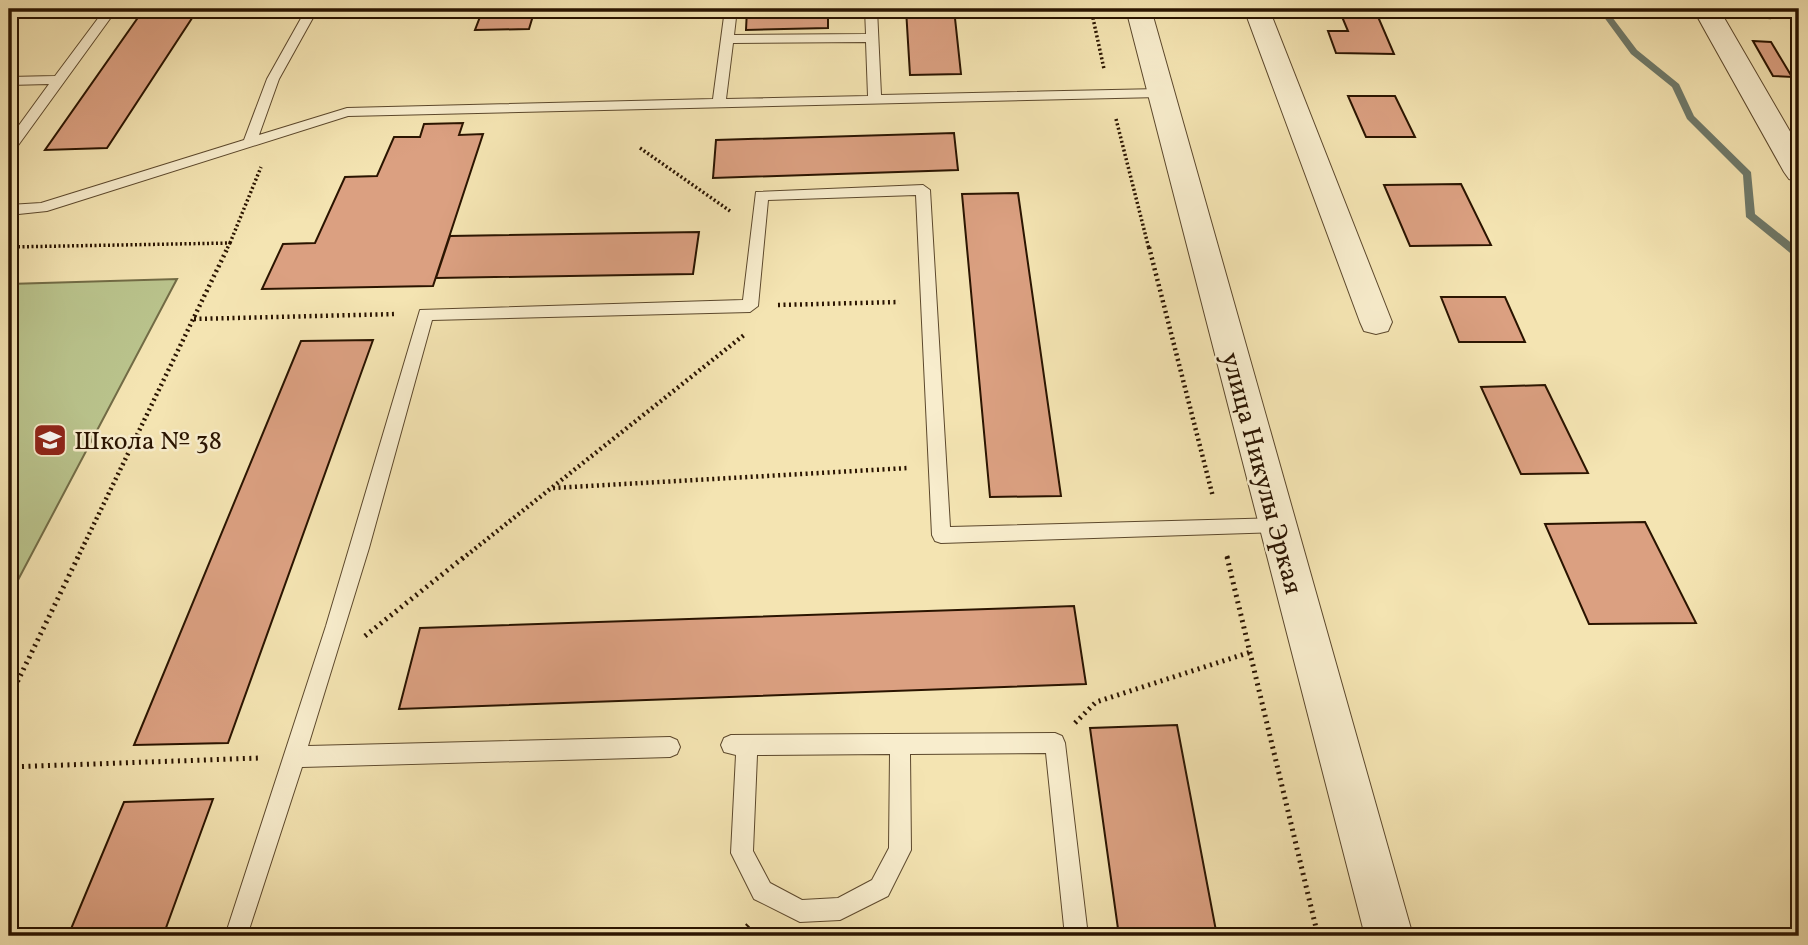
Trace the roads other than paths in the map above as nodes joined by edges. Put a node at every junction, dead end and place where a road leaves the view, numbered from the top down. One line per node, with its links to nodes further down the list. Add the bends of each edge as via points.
1 (111, 9): 10 (lane)
2 (731, 9): 9 (lane)
3 (871, 9): 8 (lane)
4 (1139, 9): 12 (street, улица Никулы Эркая)
5 (1256, 9): 19 (street)
6 (1706, 9): 17 (street)
7 (308, 16): 15 (lane, via 273,79)
8 (872, 38): 9 (lane); 13 (lane)
9 (727, 39): 14 (lane)
10 (57, 80): 11 (lane); 16 (lane)
11 (9, 81)
12 (1160, 93): 13 (lane); 20 (street, улица Никулы Эркая)
13 (875, 99): 14 (lane)
14 (719, 103): 15 (lane, via 347,111)
15 (249, 144): 18 (lane, via 42,208)
16 (9, 148)
17 (1799, 172)
18 (9, 210)
19 (1376, 321)
20 (1277, 526): 23 (lane, via 941,535 923,190 761,195 750,306 426,314); 26 (street, улица Никулы Эркая)
21 (901, 745): 21 (lane, via 900,850 880,888 841,909 800,911 762,891 742,853 739,746); 25 (lane, via 1055,743)
22 (670, 747): 23 (lane)
23 (296, 757): 24 (lane)
24 (236, 936)
25 (1077, 936)
26 (1389, 936)

